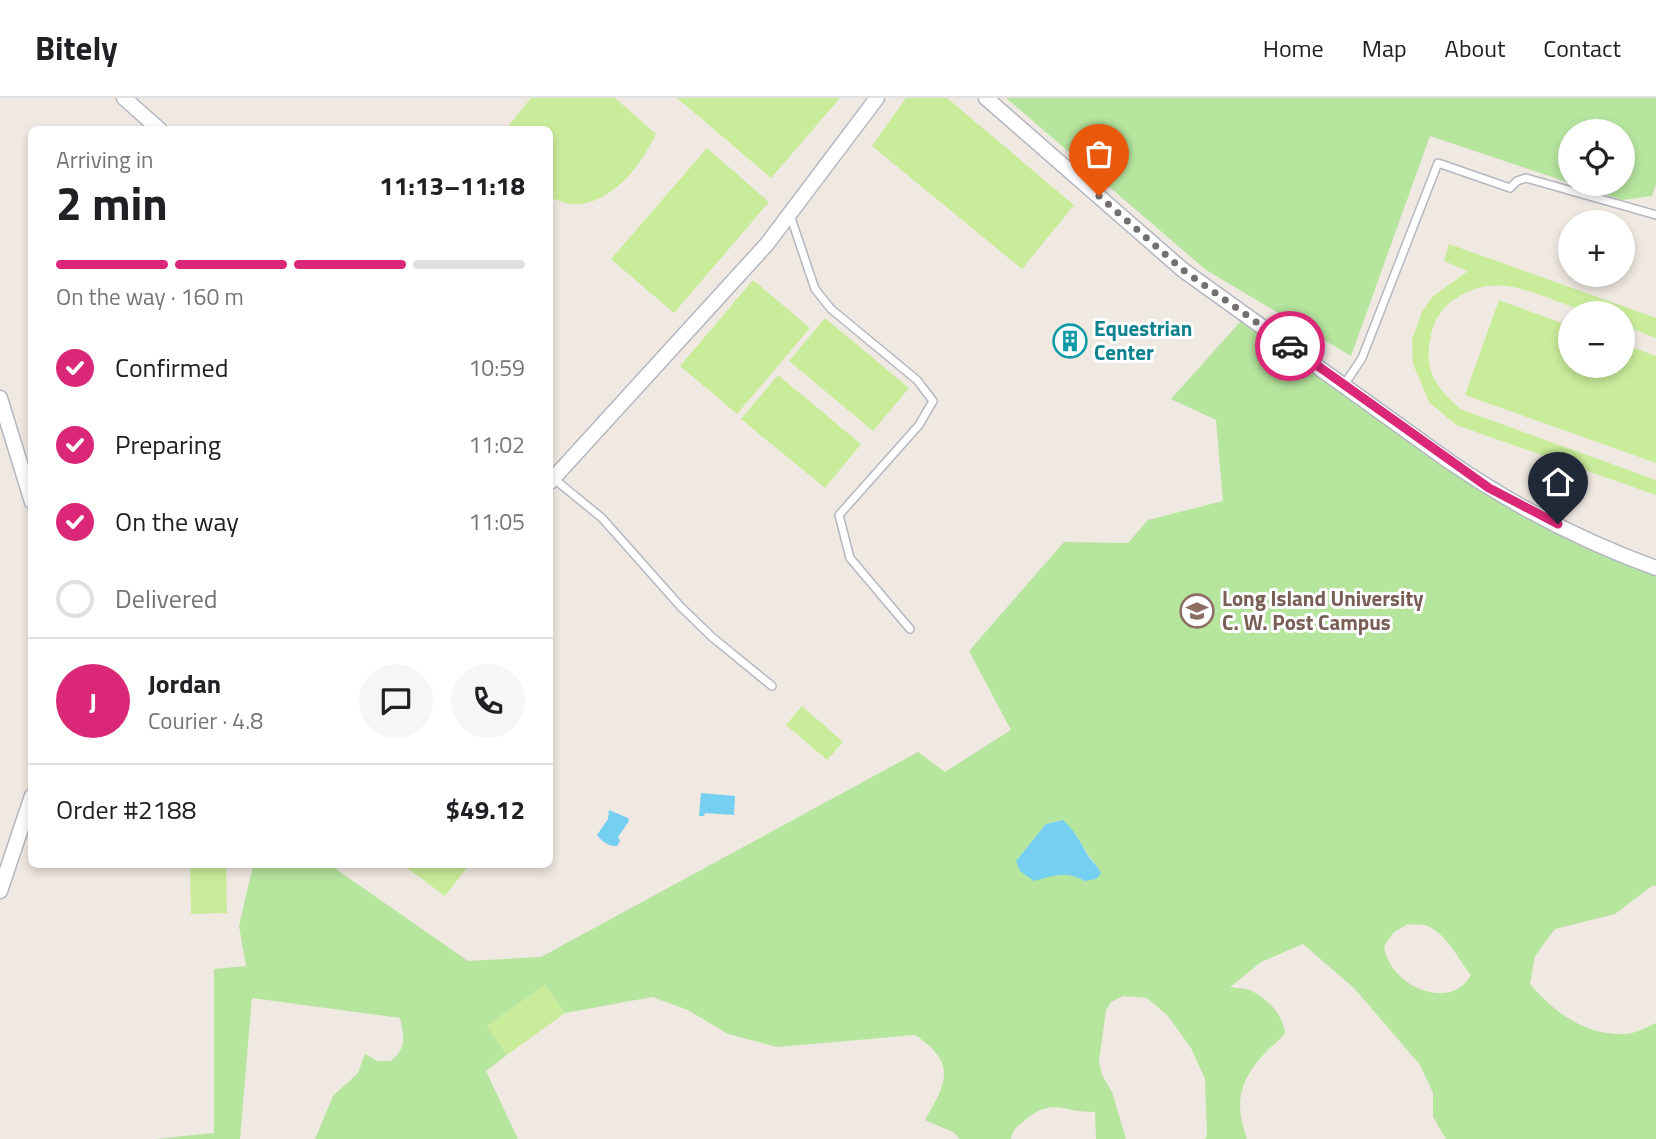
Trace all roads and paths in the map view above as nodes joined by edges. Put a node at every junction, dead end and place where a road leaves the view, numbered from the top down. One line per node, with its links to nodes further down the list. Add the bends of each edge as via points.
1 (124, 98): 4 (street)
2 (877, 98): 5 (street)
3 (986, 98): 7 (street, via 1183,270)
4 (156, 126)
5 (790, 215): 9 (street); 13 (lane, via 815,289 831,309 917,380 933,401 919,425 839,515 850,558)
6 (1656, 215): 7 (lane, via 1526,178 1510,188 1437,163 1362,358)
7 (1344, 385): 12 (street, via 1489,488 1581,536)
8 (0, 398): 11 (street)
9 (553, 476)
10 (553, 480): 14 (lane, via 602,518 681,607)
11 (28, 489)
12 (1656, 568)
13 (910, 629)
14 (772, 686)
15 (28, 808): 16 (street)
16 (0, 891)

